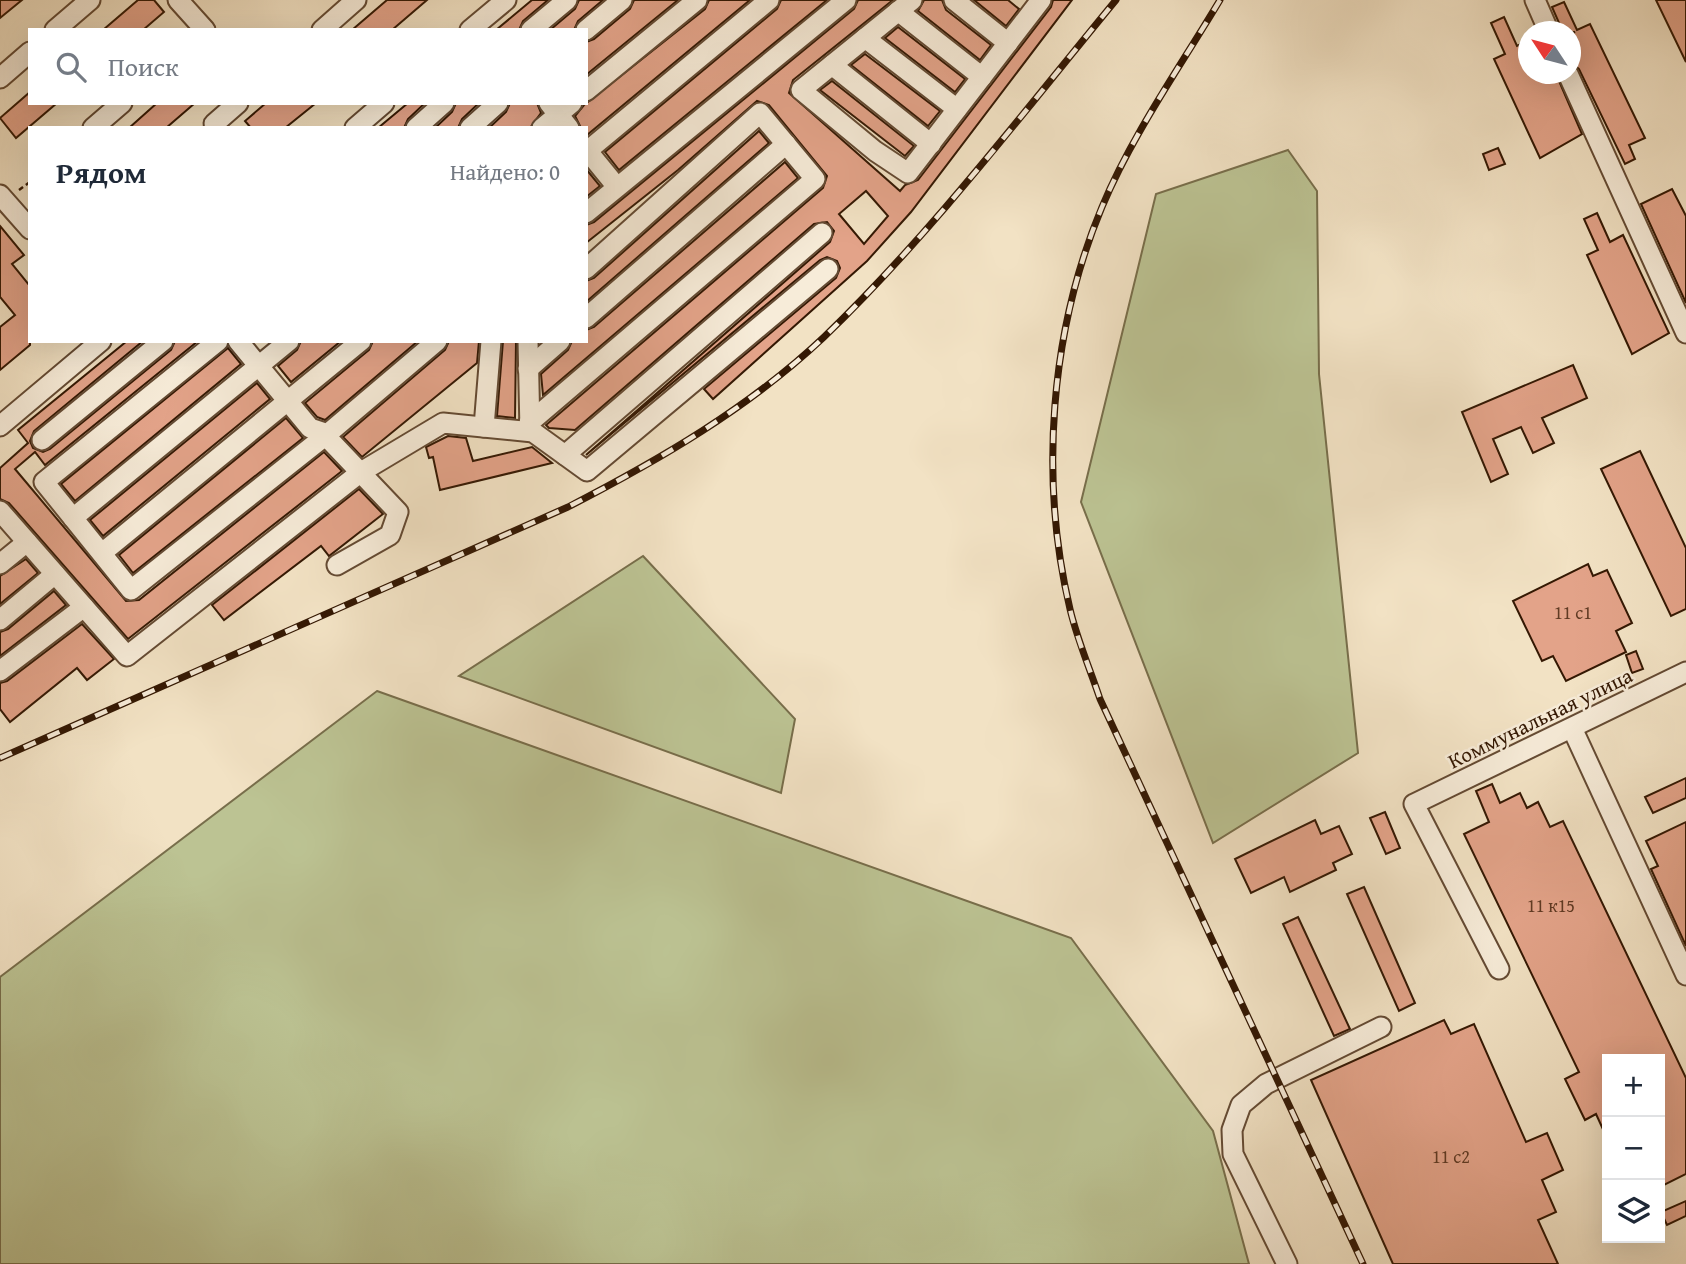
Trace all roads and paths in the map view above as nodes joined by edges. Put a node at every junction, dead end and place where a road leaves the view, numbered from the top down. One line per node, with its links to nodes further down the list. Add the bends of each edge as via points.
1 (90, 0): 16 (street)
2 (178, 0): 17 (street)
3 (356, 0): 18 (street)
4 (505, 0): 15 (street)
5 (567, 0): 19 (street)
6 (622, 0): 20 (street)
7 (697, 0): 28 (street)
8 (769, 0): 44 (street)
9 (846, 0): 46 (street)
10 (954, 0): 22 (street)
11 (1535, 0): 14 (street)
12 (1034, 3): 22 (street)
13 (905, 6): 21 (street); 25 (street)
14 (1544, 21)
15 (480, 27)
16 (57, 28)
17 (203, 28)
18 (324, 28)
19 (533, 28)
20 (588, 28)
21 (865, 38): 24 (street); 34 (street)
22 (1008, 43): 25 (street)
23 (28, 54): 26 (street)
24 (832, 65): 43 (street); 43 (street, via 802,90 875,151 908,173)
25 (982, 77): 34 (street)
26 (0, 78)
27 (1573, 84): 54 (street)
28 (588, 89)
29 (120, 105): 36 (street)
30 (236, 105): 37 (street)
31 (382, 105): 38 (street)
32 (442, 105): 39 (street)
33 (497, 105): 40 (street)
34 (957, 109): 43 (street)
35 (562, 112): 41 (street)
36 (95, 126)
37 (216, 126)
38 (357, 126)
39 (418, 126)
40 (472, 126)
41 (544, 126)
42 (786, 144): 51 (street, via 760,113); 53 (street); 70 (street, via 815,179)
43 (931, 144)
44 (588, 150)
45 (588, 152): 46 (street)
46 (617, 187): 48 (street)
47 (2, 201): 49 (street)
48 (588, 212)
49 (28, 224)
50 (822, 233): 73 (street)
51 (588, 268)
52 (828, 269): 73 (street, via 587,471)
53 (588, 316)
54 (1686, 333)
55 (99, 343): 68 (street)
56 (161, 343): 72 (street)
57 (216, 343): 76 (street, via 44,482)
58 (240, 343): 65 (street)
59 (287, 343): 65 (street)
60 (359, 343): 67 (street)
61 (435, 343): 71 (street)
62 (491, 343): 69 (street)
63 (528, 343): 66 (street)
64 (558, 343): 66 (street)
65 (259, 366): 67 (street); 76 (street)
66 (528, 369): 70 (street)
67 (288, 401): 71 (street, via 310,428); 78 (street)
68 (0, 426)
69 (484, 427): 70 (street); 74 (street, via 443,423)
70 (529, 428): 73 (street)
71 (325, 436): 74 (street); 78 (street, via 131,590)
72 (42, 440)
73 (565, 455)
74 (361, 472): 80 (street, via 398,512 390,536); 82 (street, via 127,656)
75 (0, 512): 77 (street)
76 (73, 518): 78 (street)
77 (27, 542): 79 (street); 81 (street)
78 (102, 554)
79 (0, 564)
80 (337, 565)
81 (55, 574): 82 (street); 83 (street)
82 (84, 607): 84 (street)
83 (0, 621)
84 (0, 671)
85 (1686, 672): 86 (street, Коммунальная улица)
86 (1572, 728): 87 (street, Коммунальная улица, via 1413,804); 88 (street)
87 (1499, 969)
88 (1686, 975)
89 (1381, 1027): 90 (street, via 1266,1084 1241,1105 1232,1130 1233,1154)
90 (1287, 1264)

